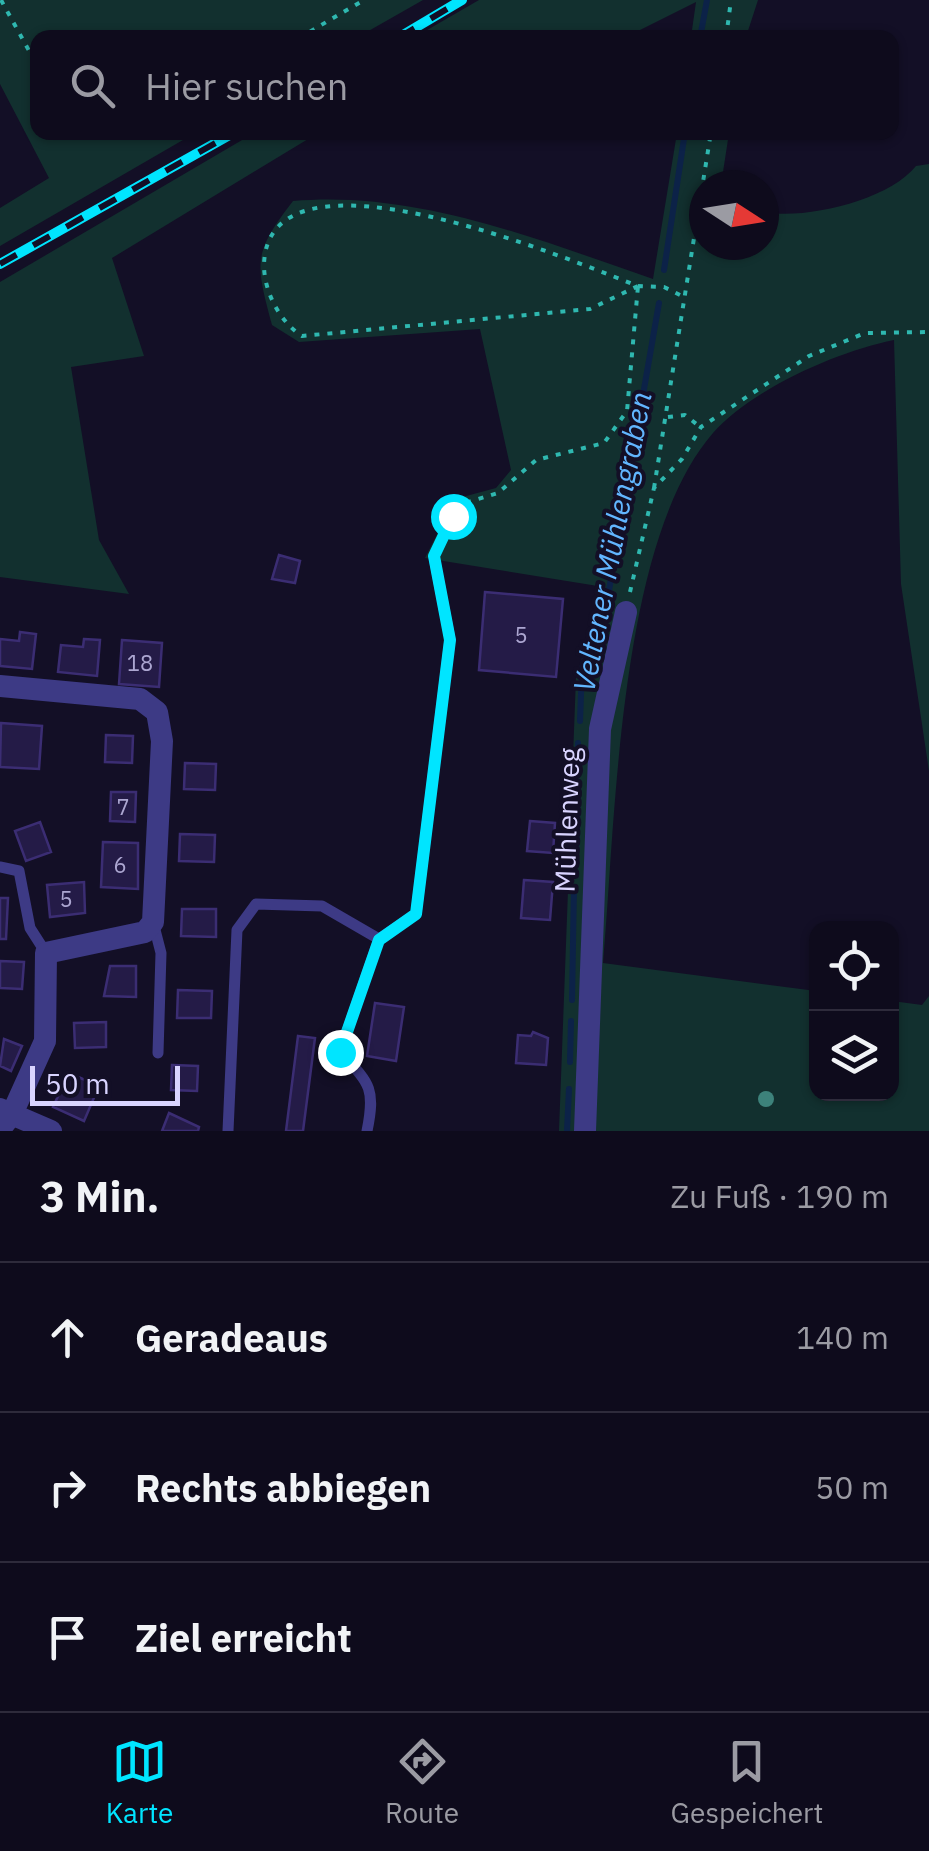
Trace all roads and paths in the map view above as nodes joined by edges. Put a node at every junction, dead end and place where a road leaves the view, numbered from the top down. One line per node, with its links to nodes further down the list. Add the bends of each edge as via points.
1 (0, 0): 6 (path)
2 (364, 0): 4 (path)
3 (731, 0): 5 (path)
4 (313, 30)
5 (727, 30)
6 (30, 52)
7 (710, 140): 9 (path)
8 (638, 286): 8 (path, via 487,228 338,204 287,216 264,264 286,326 302,336 590,309); 9 (path, via 664,286); 14 (path, via 627,411 617,428 604,442 536,460 498,493 465,503)
9 (686, 298): 11 (path)
10 (929, 332): 12 (path, via 865,334 808,356)
11 (668, 418): 12 (path, via 685,415); 13 (path)
12 (701, 427): 13 (path)
13 (654, 488): 15 (path)
14 (434, 556): 19 (lane, via 450,640 416,914)
15 (626, 612): 26 (street, Mühlenweg, via 600,729)
16 (0, 686): 18 (street, via 140,699 157,712 162,742)
17 (0, 867): 20 (lane, via 20,871 30,928)
18 (153, 922): 20 (street, via 145,932); 21 (lane, via 161,954)
19 (379, 940): 24 (lane, via 322,906 256,904 237,930); 25 (lane, via 340,1052 370,1084)
20 (46, 952): 22 (street, via 46,1041)
21 (158, 1053)
22 (4, 1118): 23 (street)
23 (51, 1131)
24 (228, 1131)
25 (368, 1131)
26 (585, 1131)

